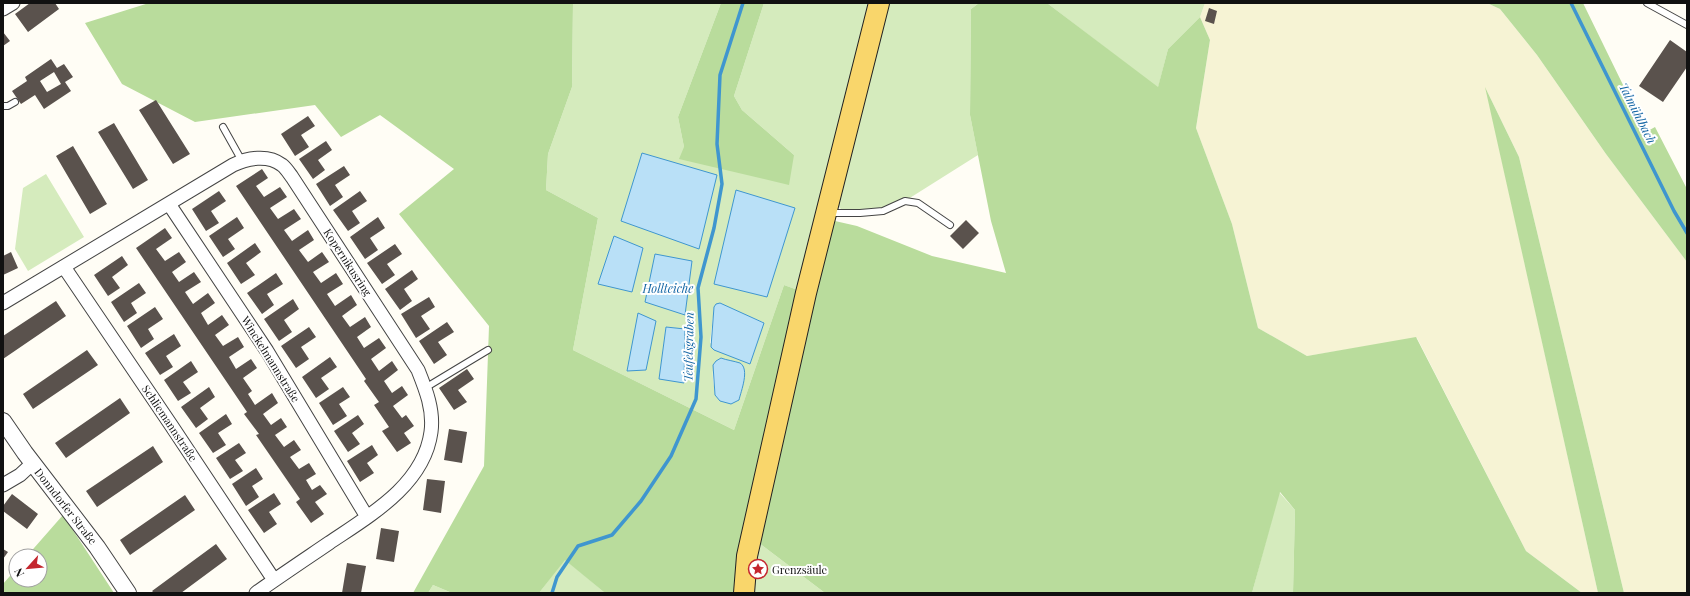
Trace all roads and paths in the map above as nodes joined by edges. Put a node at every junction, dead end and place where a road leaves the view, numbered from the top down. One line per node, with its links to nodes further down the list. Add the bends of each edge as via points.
1 (13, 3): 4 (street)
2 (880, 3): 11 (main road)
3 (1647, 3): 5 (lane)
4 (3, 9)
5 (1687, 25)
6 (15, 102): 7 (lane)
7 (3, 106)
8 (223, 127): 9 (lane)
9 (242, 160): 10 (street, Kopernikusring); 16 (street, Kopernikusring, via 270,159 281,165 292,177 418,370)
10 (169, 204): 13 (street, Kopernikusring); 20 (street, Winckelmannstraße, via 267,350)
11 (827, 213): 12 (lane, via 883,211 905,201 918,203); 24 (main road, via 806,293 747,556)
12 (950, 225)
13 (64, 267): 14 (street, Kopernikusring); 21 (street, Schliemannstraße)
14 (3, 302)
15 (488, 350): 16 (lane)
16 (425, 388): 20 (street, Kopernikusring, via 432,413 431,433 419,466 402,488)
17 (3, 421): 18 (street, Donndorfer Straße)
18 (33, 463): 19 (street); 22 (street, Donndorfer Straße, via 97,547)
19 (3, 485)
20 (366, 517): 21 (street, Kopernikusring)
21 (274, 580): 23 (street, Kopernikusring)
22 (128, 593)
23 (256, 593)
24 (744, 593)

